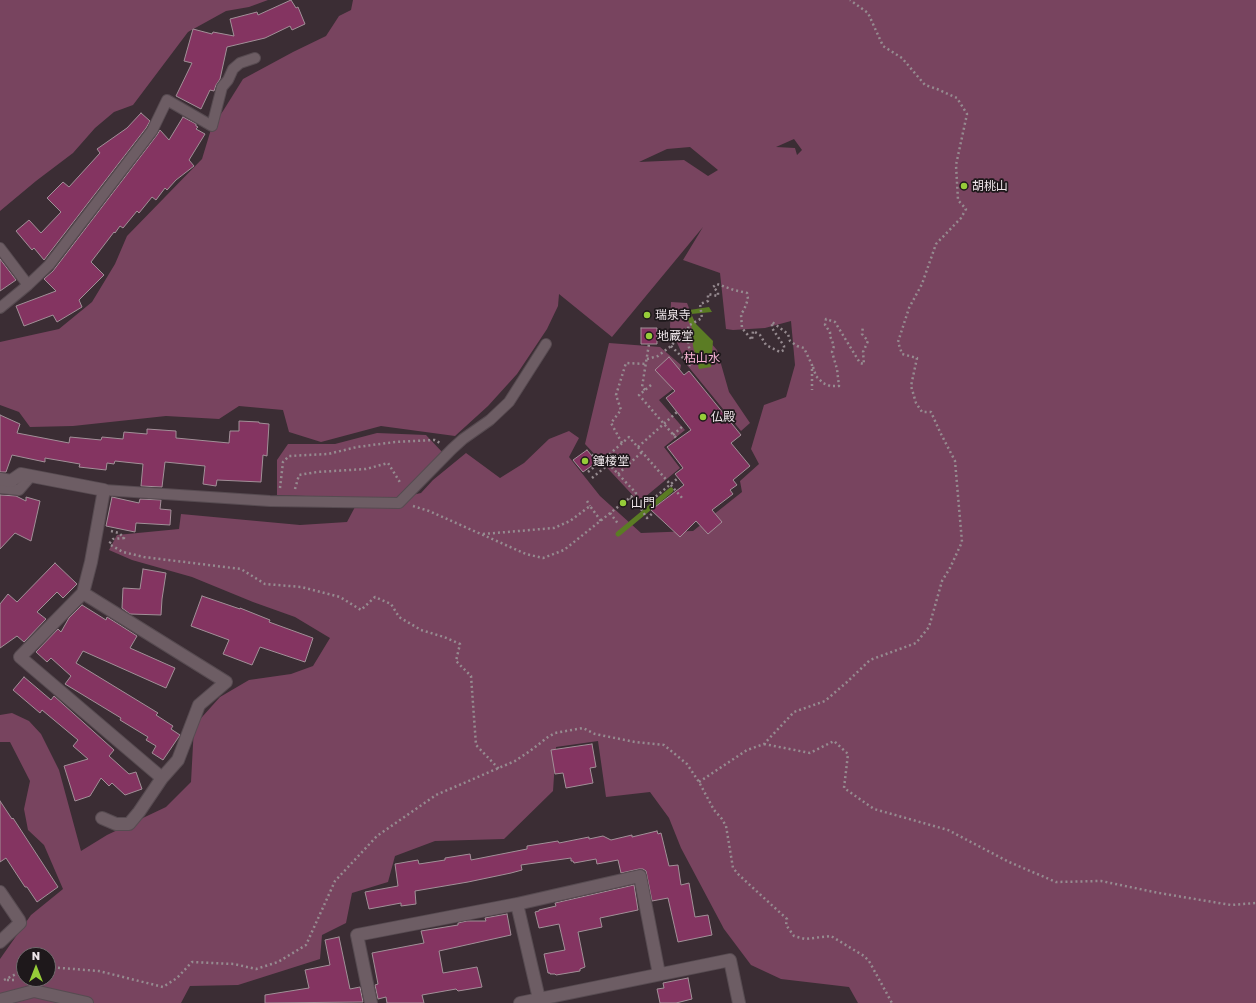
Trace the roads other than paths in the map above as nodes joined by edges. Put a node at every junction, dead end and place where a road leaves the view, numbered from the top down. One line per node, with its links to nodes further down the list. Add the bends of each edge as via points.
1 (255, 58): 3 (lane, via 240,63 233,69 222,87 212,126 167,100 152,131 49,265)
2 (0, 248): 3 (lane)
3 (28, 285): 4 (lane)
4 (0, 308)
5 (546, 344): 9 (lane, via 509,402 452,449 399,503 279,501)
6 (31, 476): 7 (street, via 21,474 11,481); 8 (lane, via 19,490); 9 (street)
7 (0, 479)
8 (0, 488)
9 (104, 490): 10 (street)
10 (83, 593): 11 (street, via 20,657); 11 (street, via 226,682 199,705 178,760)
11 (162, 778): 12 (street, via 129,824 116,824)
12 (102, 818)
13 (0, 892): 15 (street, via 20,923)
14 (517, 904): 16 (street, via 640,876); 18 (street); 20 (street, via 357,935)
15 (0, 942)
16 (659, 974): 18 (street); 22 (street, via 730,960)
17 (0, 1000): 19 (street, via 34,991)
18 (540, 1001): 21 (street)
19 (87, 1003)
20 (371, 1003)
21 (520, 1003)
22 (739, 1003)

